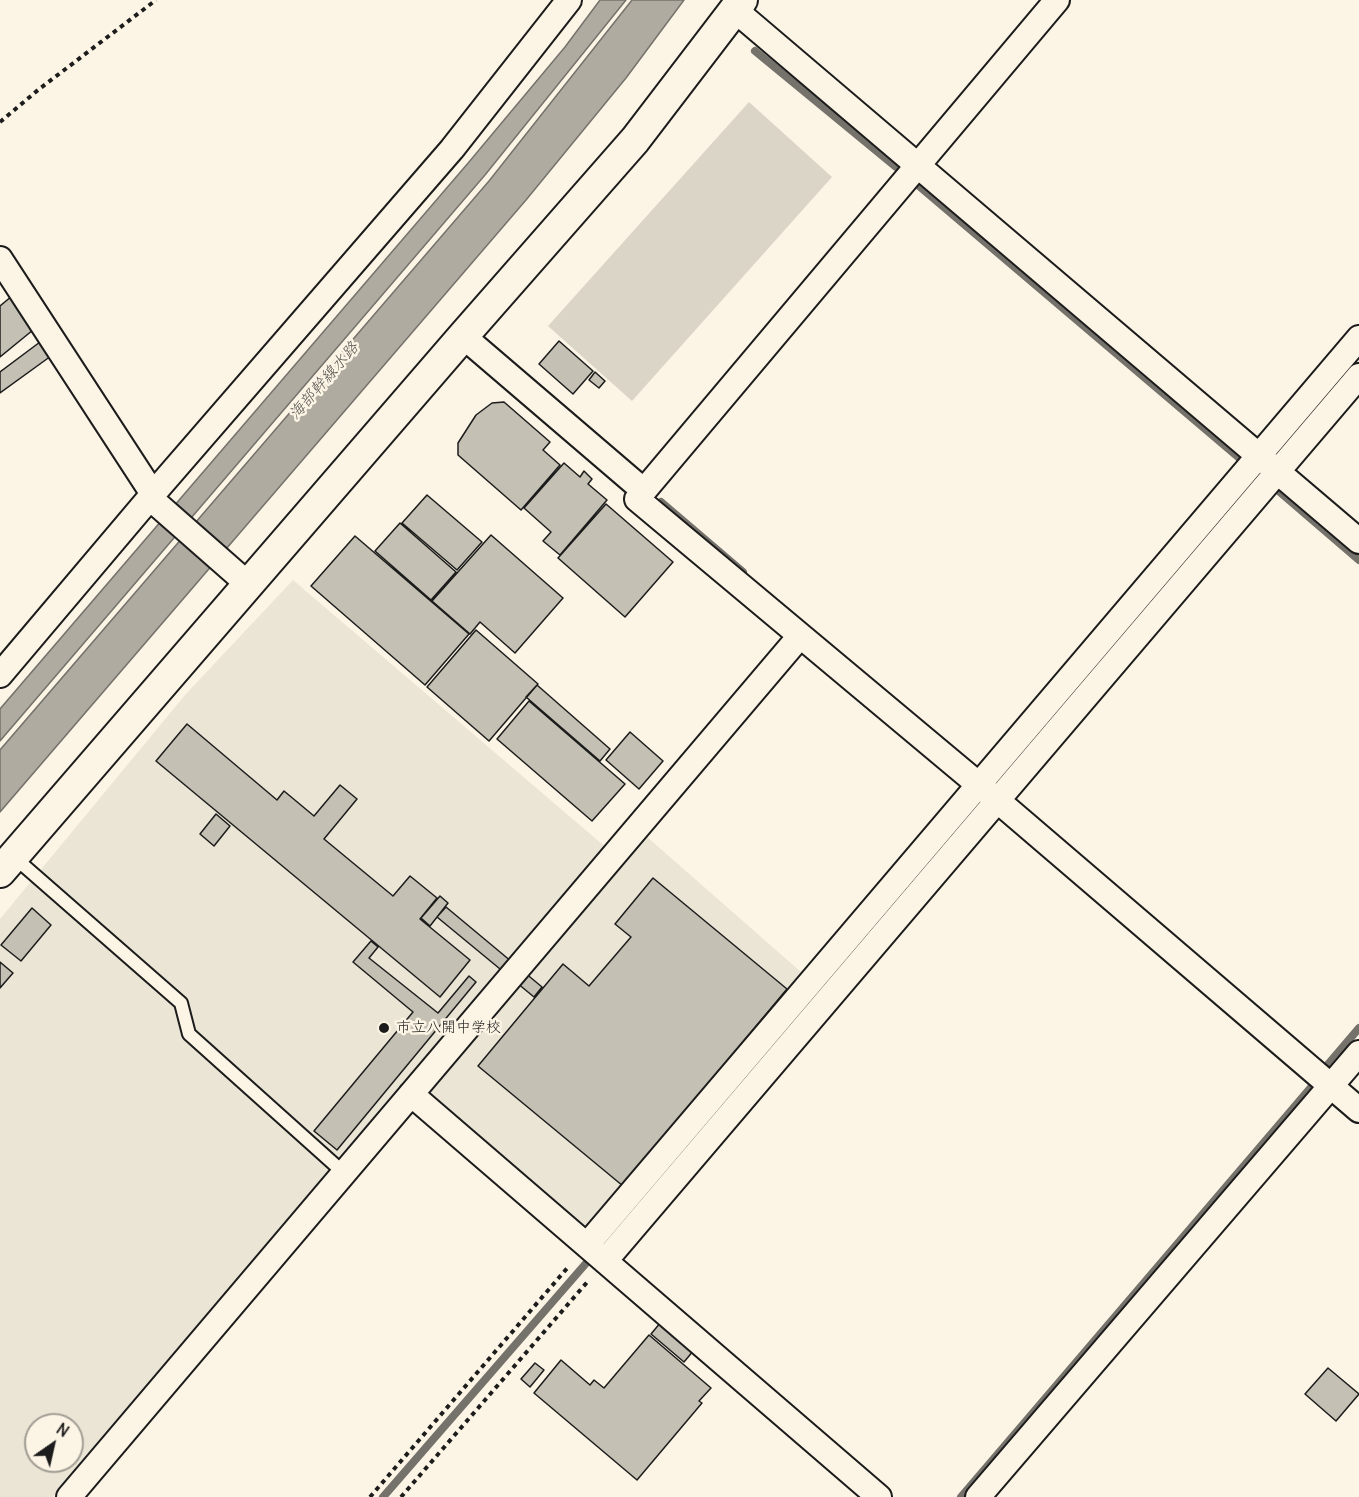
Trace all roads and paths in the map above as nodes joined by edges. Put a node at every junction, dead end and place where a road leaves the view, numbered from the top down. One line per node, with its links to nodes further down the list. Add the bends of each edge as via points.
1 (156, 0): 5 (path)
2 (569, 0): 14 (street, via 452,149)
3 (1057, 0): 6 (street)
4 (738, 5): 6 (street); 8 (street, via 635,140)
5 (0, 122)
6 (918, 164): 11 (street); 13 (street)
7 (0, 259): 14 (street)
8 (463, 336): 13 (street); 16 (street)
9 (1359, 338): 11 (street)
10 (1359, 376): 12 (street)
11 (1259, 456): 12 (street); 19 (street)
12 (1278, 472): 15 (street); 20 (street)
13 (644, 491): 17 (street, via 637,499)
14 (154, 500): 16 (street); 18 (street)
15 (1359, 541)
16 (249, 585): 21 (street)
17 (800, 636): 19 (street); 24 (street)
18 (0, 675)
19 (977, 785): 20 (street); 27 (street)
20 (997, 800): 23 (street); 28 (street)
21 (6, 864): 26 (lane, via 181,1003 189,1034)
22 (1359, 1053): 23 (street)
23 (1330, 1087): 25 (street); 33 (street)
24 (411, 1094): 26 (street); 27 (street)
25 (1359, 1110)
26 (344, 1173): 29 (street)
27 (587, 1245): 28 (street); 30 (path)
28 (605, 1261): 31 (path); 32 (street)
29 (69, 1497)
30 (370, 1497)
31 (401, 1497)
32 (879, 1497)
33 (978, 1497)

